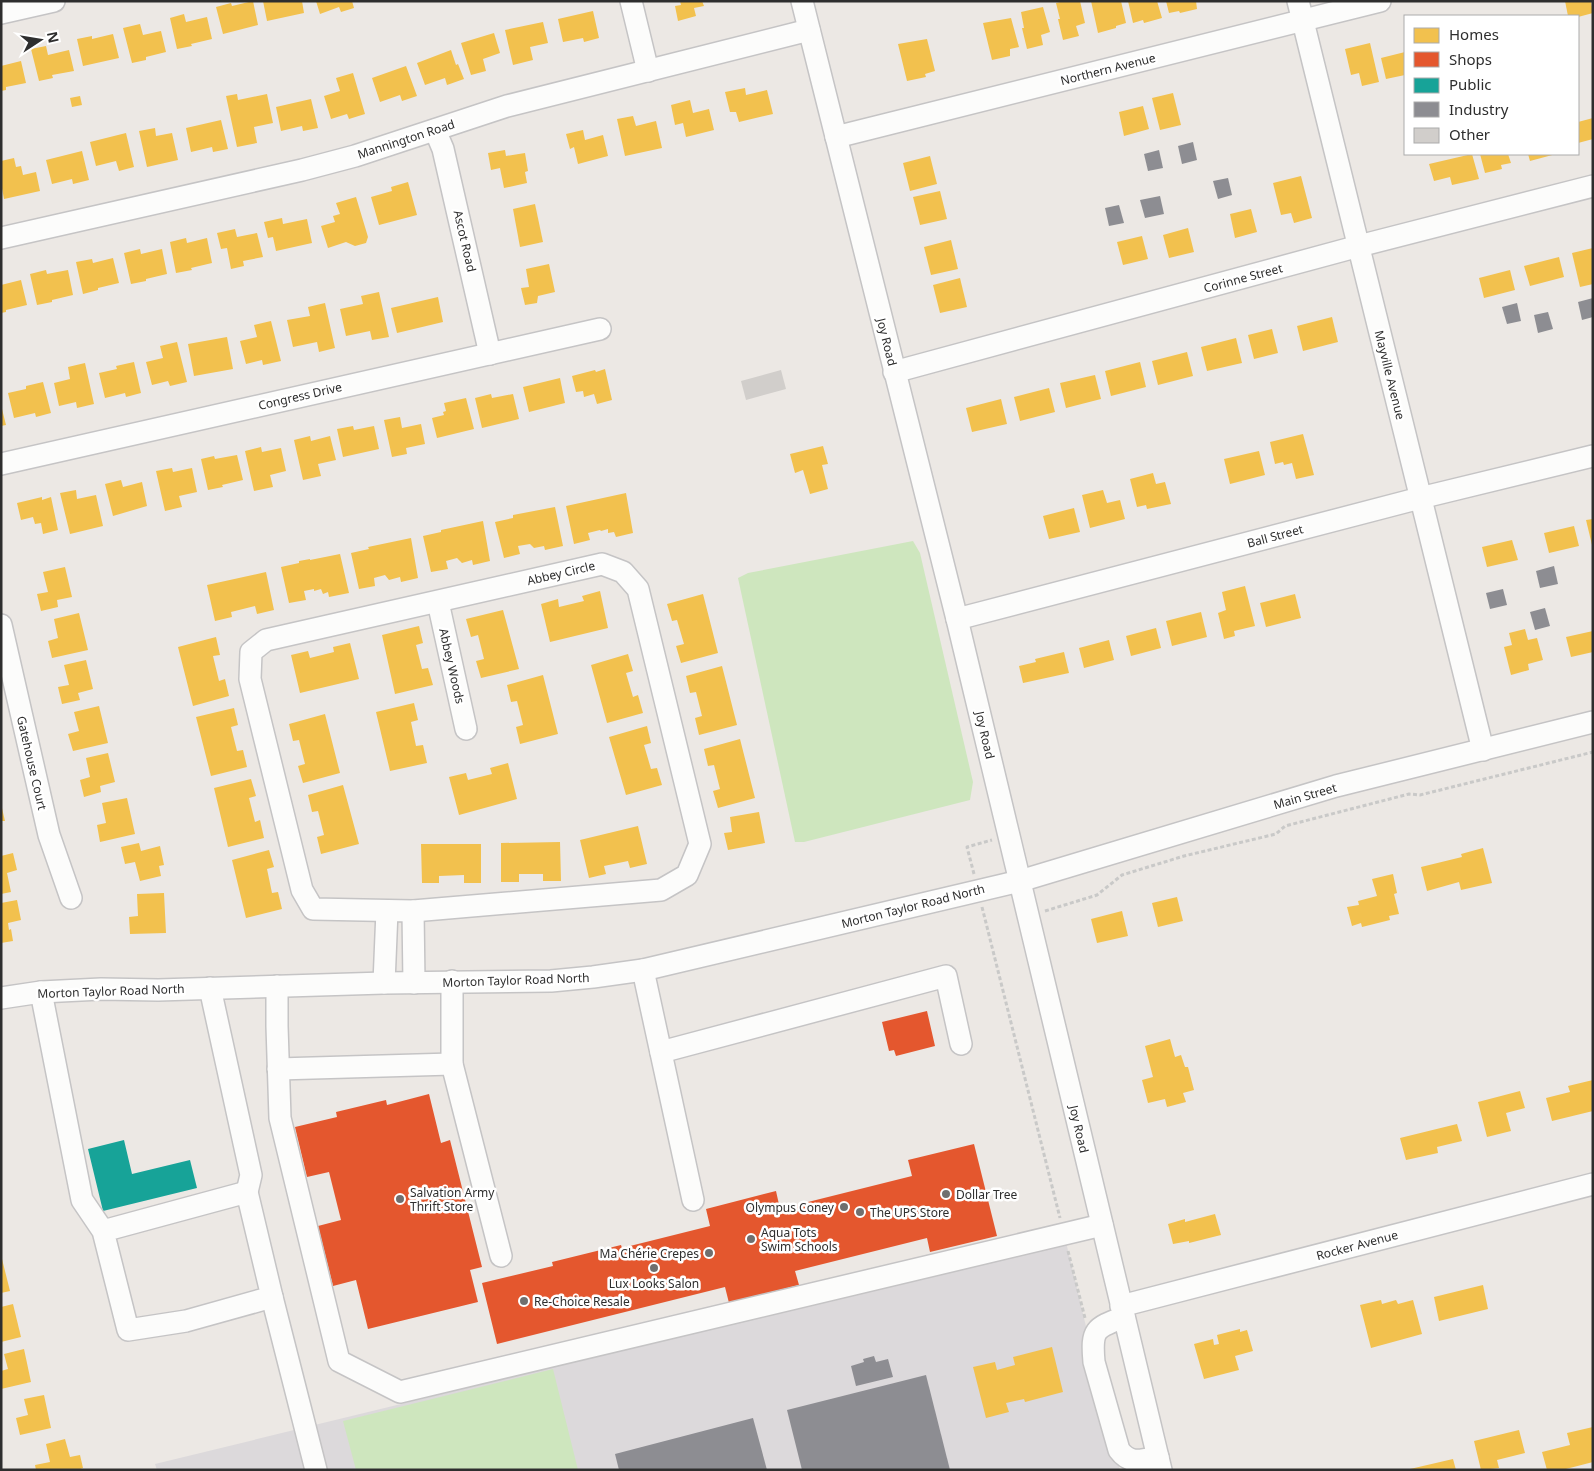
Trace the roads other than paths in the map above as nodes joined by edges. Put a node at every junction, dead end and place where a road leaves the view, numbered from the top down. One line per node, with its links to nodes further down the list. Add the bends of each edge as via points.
1 (54, 1): 6 (street)
2 (631, 1): 8 (street)
3 (802, 1): 7 (street, Joy Road)
4 (1380, 1): 5 (street, Northern Avenue)
5 (1300, 11): 10 (street, Northern Avenue); 13 (street, Mayville Avenue)
6 (1, 13)
7 (809, 30): 8 (street, Mannington Road); 10 (street, Joy Road)
8 (648, 71): 9 (street, Mannington Road, via 506,106)
9 (435, 130): 12 (street, Mannington Road, via 302,170); 15 (street, Ascot Road, via 443,149)
10 (836, 137): 16 (street, Joy Road)
11 (1593, 186): 13 (street, Corinne Street)
12 (1, 238)
13 (1358, 246): 16 (street, Corinne Street); 19 (street, Mayville Avenue)
14 (600, 328): 15 (street, Congress Drive)
15 (490, 354): 18 (street, Congress Drive)
16 (894, 372): 21 (street, Joy Road)
17 (1593, 456): 19 (street, Ball Street)
18 (1, 464)
19 (1420, 498): 21 (street, Ball Street); 25 (street, Mayville Avenue)
20 (438, 602): 24 (street, Abbey Woods); 28 (street, Abbey Circle, via 266,640 251,652 250,678 302,890 313,909); 29 (street, Abbey Circle, via 602,564 623,572 638,590 700,844 687,875 660,890)
21 (957, 618): 26 (street, Joy Road)
22 (1, 626): 27 (street, Gatehouse Court, via 49,835)
23 (1593, 722): 25 (street, Main Street)
24 (466, 729)
25 (1483, 750): 26 (street, Main Street, via 1336,786)
26 (1020, 881): 30 (street, Morton Taylor Road North); 45 (street, Joy Road)
27 (71, 898)
28 (387, 911): 29 (street, Abbey Circle); 32 (street)
29 (413, 911): 33 (street)
30 (643, 970): 31 (street, Morton Taylor Road North, via 551,981); 39 (street)
31 (452, 982): 33 (street, Morton Taylor Road North); 40 (street)
32 (384, 983): 33 (street, Morton Taylor Road North); 34 (street, Morton Taylor Road North)
33 (414, 983)
34 (277, 986): 35 (street, Morton Taylor Road North); 41 (street)
35 (210, 988): 36 (street, Morton Taylor Road North); 43 (street, via 251,1175)
36 (41, 992): 37 (street, Morton Taylor Road North); 46 (street, via 82,1200)
37 (1, 998)
38 (961, 1044): 39 (street, via 946,976)
39 (661, 1052): 44 (street)
40 (452, 1064): 41 (street); 47 (street)
41 (278, 1069): 45 (street, via 280,1118 340,1361 400,1392)
42 (1593, 1184): 49 (street, Rocker Avenue)
43 (247, 1192): 46 (street); 48 (street)
44 (693, 1200)
45 (1102, 1224): 49 (street, Joy Road)
46 (103, 1231): 48 (street, via 128,1330 186,1321)
47 (501, 1256)
48 (272, 1297): 51 (street)
49 (1122, 1312): 50 (street, Joy Road); 50 (street, Rocker Avenue, via 1094,1335 1094,1362 1119,1450 1130,1460)
50 (1160, 1464)
51 (316, 1470)

